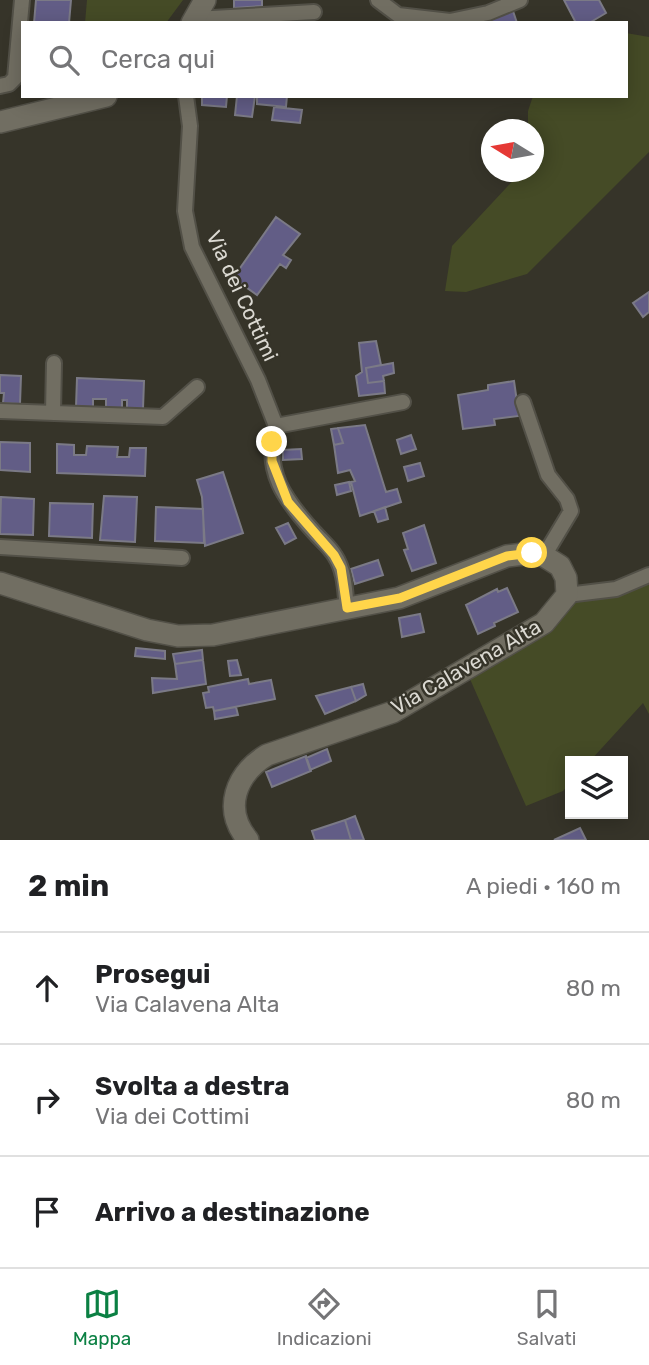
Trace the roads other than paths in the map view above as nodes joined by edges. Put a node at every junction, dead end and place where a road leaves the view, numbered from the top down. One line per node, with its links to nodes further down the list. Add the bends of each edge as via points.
1 (22, 0): 6 (street, via 15,78)
2 (379, 0): 3 (street, via 398,15 450,21)
3 (520, 0)
4 (314, 12): 5 (street)
5 (198, 14)
6 (0, 86)
7 (98, 98): 9 (street)
8 (186, 98): 16 (street, Via dei Cottimi, via 190,126 185,211 192,247)
9 (0, 122)
10 (54, 363): 15 (street)
11 (197, 387): 15 (street, via 163,417)
12 (403, 402): 16 (street)
13 (523, 402): 18 (street, via 548,475 567,499 570,511)
14 (0, 411): 15 (street)
15 (53, 413)
16 (276, 426): 23 (street, Via dei Cottimi, via 272,461 278,483 288,502 334,555 341,568)
17 (0, 547): 19 (street)
18 (544, 555): 22 (street, via 560,566); 23 (street, via 507,556 400,598)
19 (182, 558)
20 (649, 575): 22 (street, via 616,589)
21 (0, 583): 23 (street, via 178,636 214,635)
22 (567, 595): 24 (street, Via Calavena Alta, via 544,623 393,712 267,755 251,765 239,780 235,799)
23 (347, 608)
24 (247, 840)

